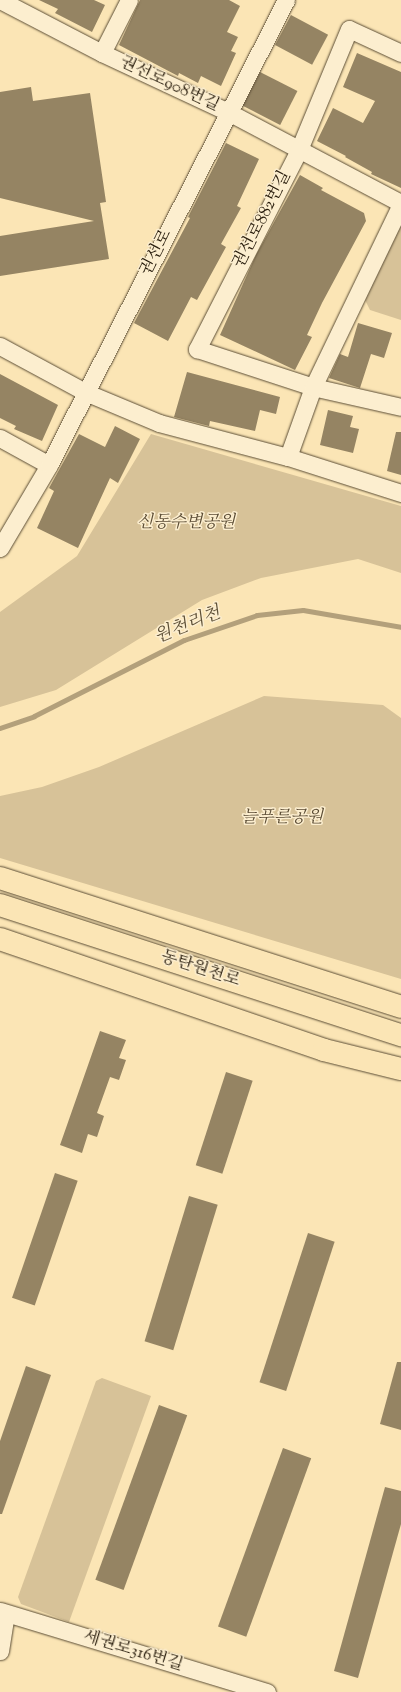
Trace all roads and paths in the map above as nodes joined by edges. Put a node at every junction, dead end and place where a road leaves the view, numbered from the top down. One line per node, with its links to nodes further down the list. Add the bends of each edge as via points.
1 (0, 0): 4 (street, 권선로908번길)
2 (129, 0): 4 (street, 권선로908번길)
3 (286, 0): 6 (street, 권선로908번길)
4 (102, 53): 6 (street, 권선로908번길)
5 (401, 53): 7 (street, 권선로882번길, via 349,29)
6 (230, 113): 7 (street); 11 (street, 권선로)
7 (299, 150): 8 (street); 10 (street, 권선로882번길, via 197,349)
8 (401, 203): 10 (street)
9 (0, 346): 11 (street)
10 (312, 387): 12 (street, 권선로882번길); 14 (street)
11 (85, 392): 14 (street, via 159,423); 15 (street)
12 (401, 408)
13 (0, 438): 15 (street)
14 (288, 457): 16 (street)
15 (49, 465): 17 (street)
16 (401, 493)
17 (0, 548)
18 (0, 878): 21 (main road)
19 (0, 905): 22 (main road, 동탄원천로)
20 (0, 939): 23 (main road, via 324,1050)
21 (401, 1007)
22 (401, 1035)
23 (401, 1069)
24 (3, 1612): 25 (street); 26 (street, 세권로316번길)
25 (0, 1651)
26 (267, 1692)

